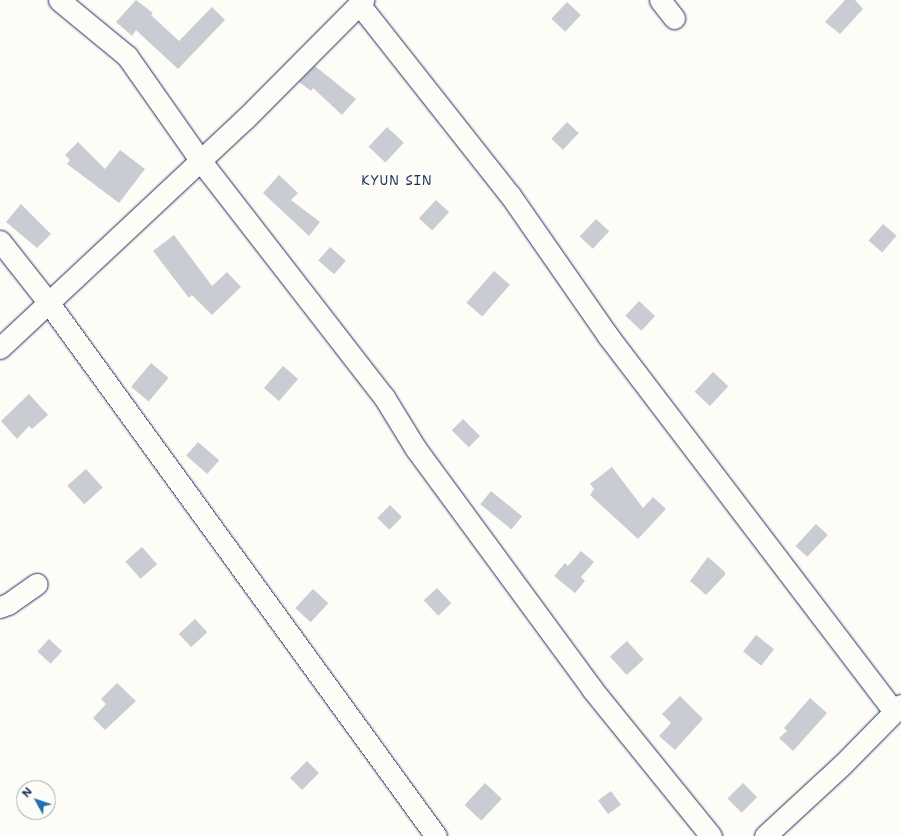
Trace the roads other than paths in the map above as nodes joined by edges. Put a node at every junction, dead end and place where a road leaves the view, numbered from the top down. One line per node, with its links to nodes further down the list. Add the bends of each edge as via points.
1 (59, 0): 5 (street, via 127,56)
2 (660, 0): 4 (street)
3 (361, 2): 5 (street, via 245,119); 11 (street, via 510,195 608,336)
4 (674, 18)
5 (200, 160): 7 (street); 13 (street, via 384,397 416,449 592,689)
6 (0, 241): 7 (street)
7 (48, 302): 8 (street); 12 (street)
8 (0, 348)
9 (37, 584): 10 (street)
10 (0, 607)
11 (897, 709): 14 (street, via 842,765)
12 (436, 836)
13 (711, 836)
14 (765, 836)

